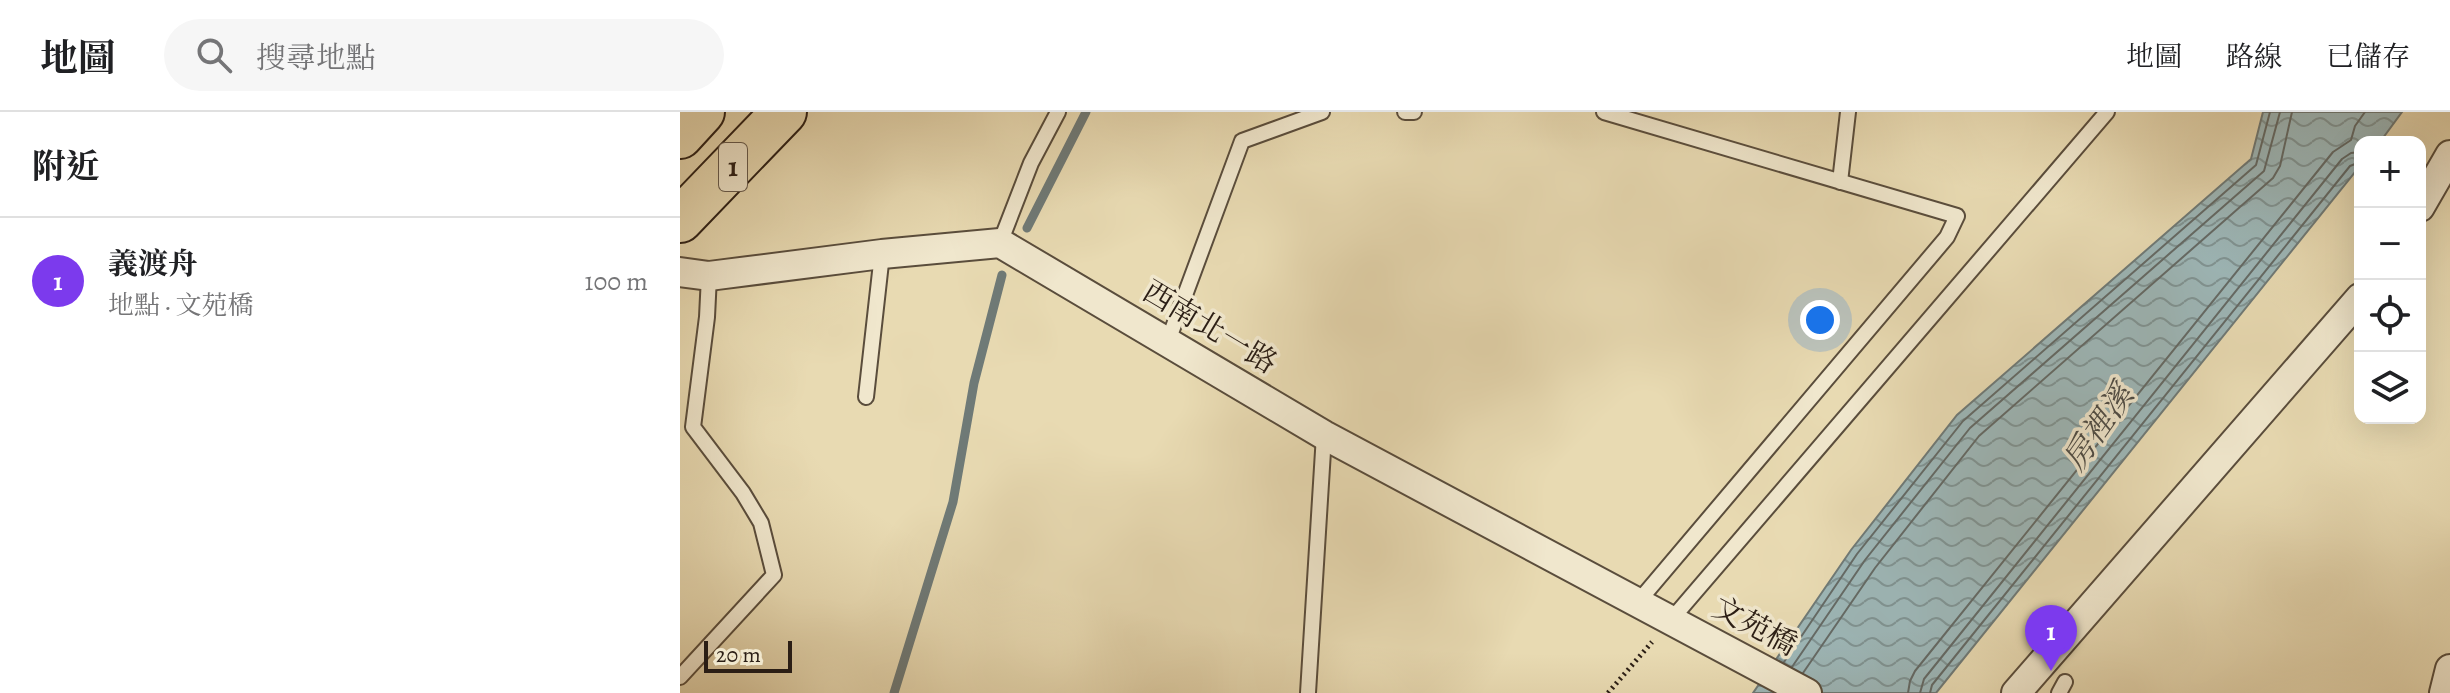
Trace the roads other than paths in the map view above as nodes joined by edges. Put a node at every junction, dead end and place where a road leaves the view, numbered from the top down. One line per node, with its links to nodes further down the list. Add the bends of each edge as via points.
1 (702, 112): 10 (main road, 1)
2 (784, 112): 14 (main road, 1)
3 (1058, 112): 15 (lane, via 1031,163)
4 (1322, 112): 20 (lane, via 1242,141)
5 (1405, 112): 6 (lane)
6 (1414, 112)
7 (1604, 112): 12 (lane)
8 (1848, 112): 12 (lane)
9 (2107, 112): 24 (lane)
10 (680, 136)
11 (2450, 155): 13 (street)
12 (1840, 182): 23 (lane, via 1957,216 1947,237)
13 (2426, 197)
14 (680, 220)
15 (1000, 243): 16 (street); 20 (street, 西南北一路)
16 (882, 254): 18 (street); 21 (lane)
17 (680, 272): 18 (street)
18 (709, 276): 26 (lane, via 693,427 761,523 774,575)
19 (2354, 305): 29 (street)
20 (1168, 341): 22 (street, 西南北一路)
21 (866, 397)
22 (1324, 435): 23 (street, 西南北一路); 27 (lane)
23 (1638, 602): 24 (street, 西南北一路)
24 (1671, 620): 28 (street, 文苑橋)
25 (2450, 669): 30 (street)
26 (680, 677)
27 (1308, 693)
28 (1807, 693)
29 (2016, 693)
30 (2444, 693)

